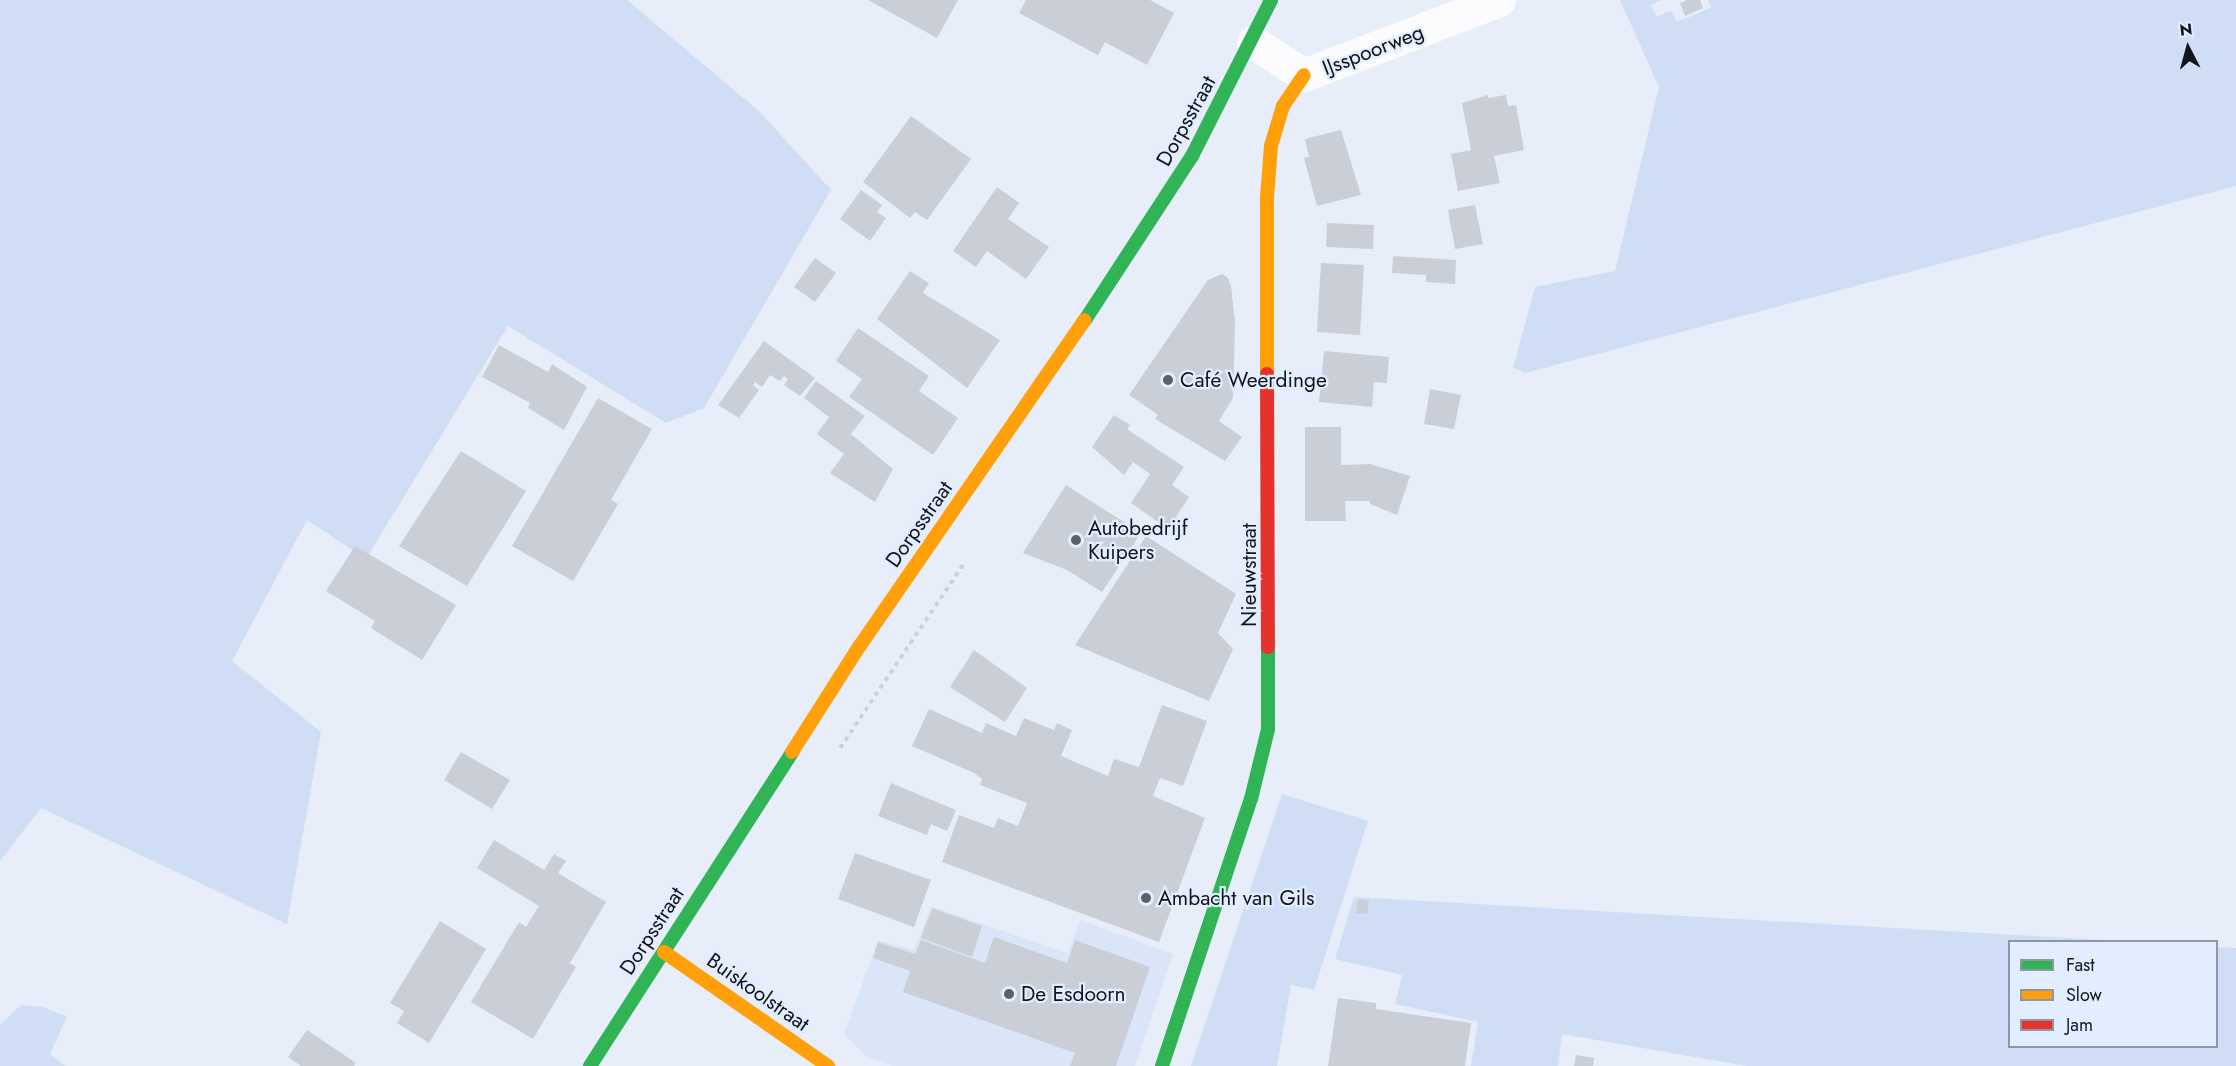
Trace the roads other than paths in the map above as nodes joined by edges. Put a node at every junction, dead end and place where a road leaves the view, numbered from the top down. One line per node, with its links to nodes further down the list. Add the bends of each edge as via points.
1 (1271, 0): 3 (main road, Dorpsstraat)
2 (1499, 0): 4 (street, IJsspoorweg)
3 (1253, 42): 4 (street, IJsspoorweg); 5 (main road, Dorpsstraat, via 1167,195 859,647)
4 (1304, 75): 8 (main road, Nieuwstraat, via 1283,106 1270,146 1267,198 1268,729 1251,799)
5 (664, 952): 6 (main road, Dorpsstraat); 7 (main road, Buiskoolstraat)
6 (590, 1066)
7 (828, 1066)
8 (1162, 1066)

